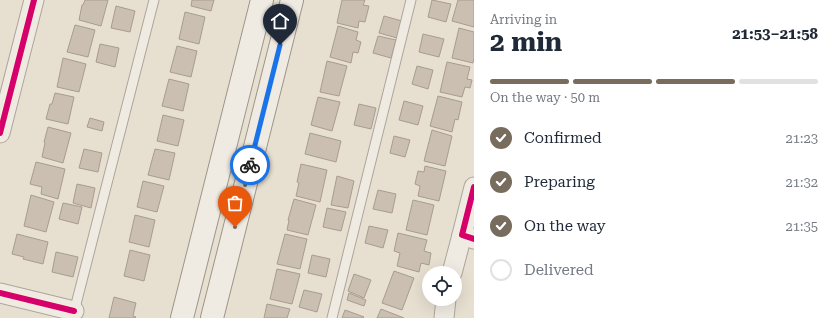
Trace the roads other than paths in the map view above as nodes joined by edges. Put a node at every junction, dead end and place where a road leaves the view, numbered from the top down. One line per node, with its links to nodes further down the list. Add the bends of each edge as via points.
1 (34, 0): 6 (street)
2 (154, 0): 13 (lane)
3 (262, 0): 14 (main road)
4 (292, 0): 15 (main road)
5 (411, 0): 16 (lane)
6 (5, 93): 7 (street)
7 (0, 133)
8 (474, 187): 9 (street)
9 (468, 237): 10 (street)
10 (455, 266)
11 (0, 292): 13 (street)
12 (445, 306): 17 (street)
13 (74, 315)
14 (182, 318)
15 (212, 318)
16 (332, 318)
17 (444, 318)

